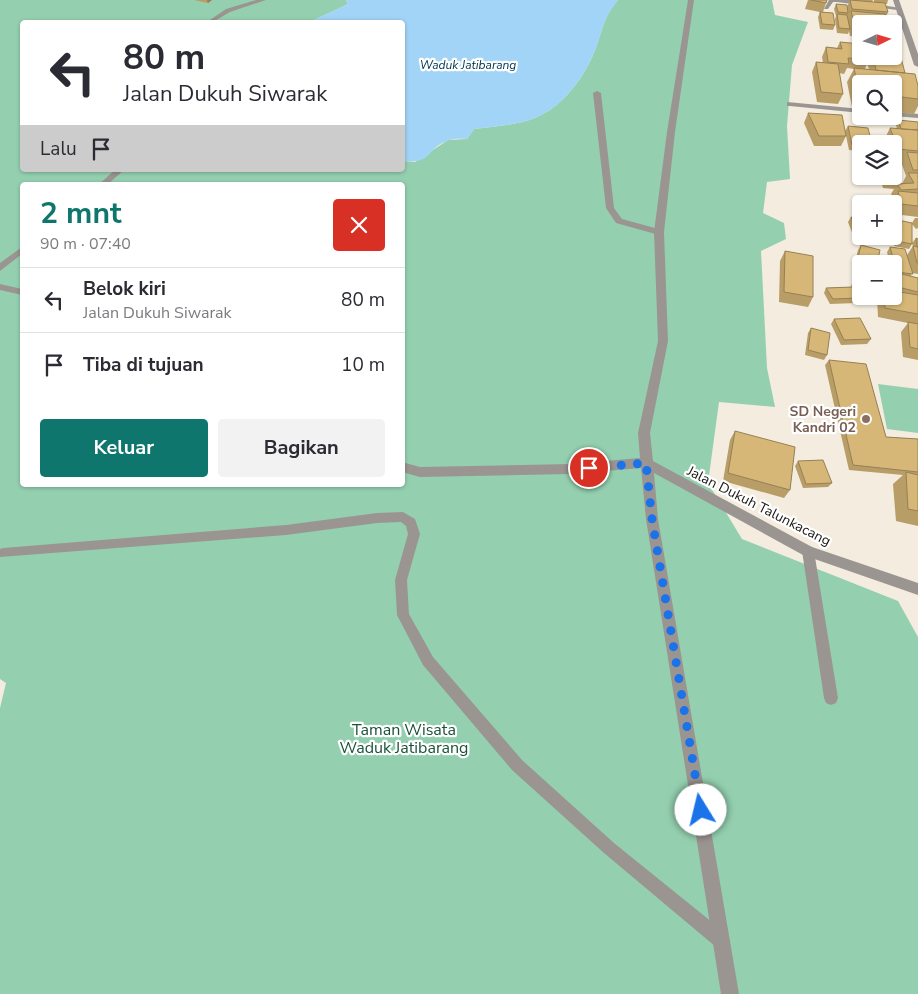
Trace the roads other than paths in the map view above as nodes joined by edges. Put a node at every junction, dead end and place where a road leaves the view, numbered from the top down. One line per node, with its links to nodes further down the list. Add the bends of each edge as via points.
1 (263, 0): 6 (lane, via 232,8)
2 (691, 0): 15 (street)
3 (837, 0): 4 (lane); 5 (lane, via 831,1)
4 (896, 4): 7 (street)
5 (826, 8)
6 (212, 20)
7 (918, 65)
8 (597, 93): 15 (lane, via 610,208 619,221)
9 (790, 104): 10 (street)
10 (852, 110)
11 (902, 115): 12 (street)
12 (918, 116)
13 (118, 172): 14 (lane)
14 (106, 182)
15 (659, 232): 20 (street, via 663,341 644,433)
16 (20, 252): 17 (lane)
17 (0, 268)
18 (0, 287): 19 (street)
19 (20, 292)
20 (646, 463): 21 (street, via 570,469 420,472); 22 (street, Jalan Dukuh Talunkacang); 26 (street, via 652,519)
21 (405, 468)
22 (808, 551): 24 (street, Jalan Dukuh Talunkacang); 25 (lane)
23 (3, 553): 26 (lane, via 403,518 411,523 414,534 401,580 403,615 428,661 517,765 609,848)
24 (918, 590)
25 (831, 698)
26 (722, 941): 27 (street)
27 (730, 994)

